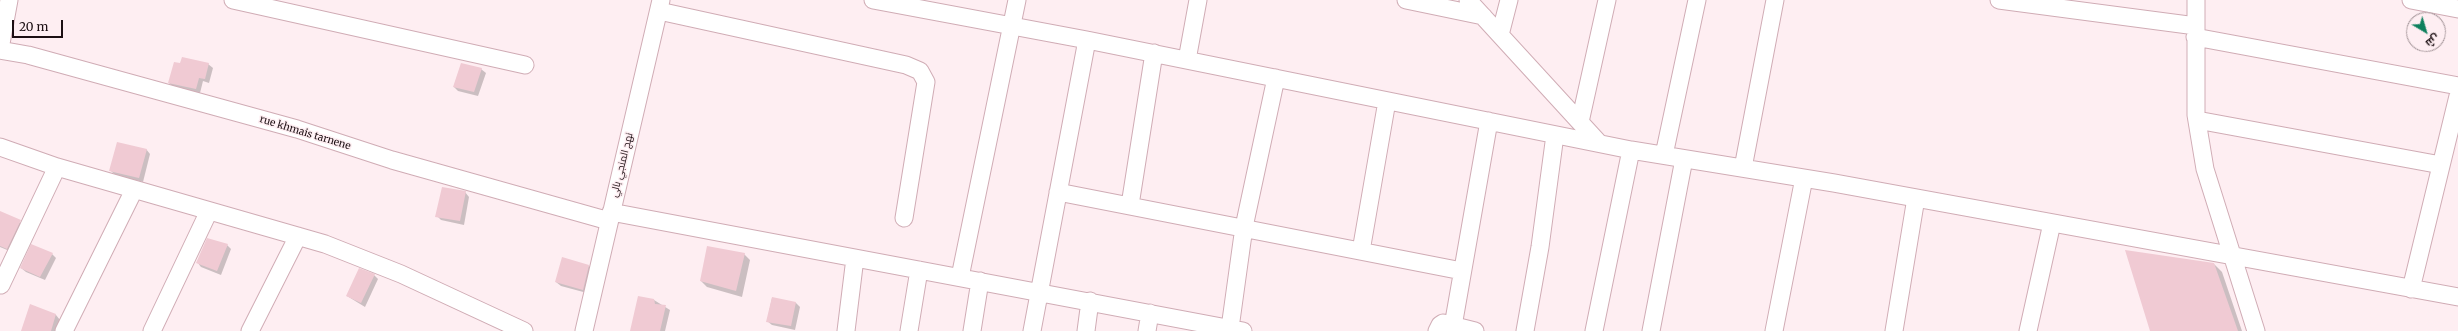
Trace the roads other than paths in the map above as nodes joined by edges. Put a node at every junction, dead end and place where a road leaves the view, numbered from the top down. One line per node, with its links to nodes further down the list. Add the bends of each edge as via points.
1 (9, 0): 22 (street)
2 (233, 0): 25 (street)
3 (878, 0): 18 (street)
4 (1017, 0): 18 (street)
5 (1198, 0): 24 (street)
6 (1406, 0): 17 (street)
7 (1468, 0): 17 (street)
8 (1509, 0): 20 (street)
9 (1608, 0): 32 (street)
10 (1697, 0): 37 (street)
11 (1775, 0): 41 (street)
12 (1998, 0): 19 (street)
13 (2196, 0): 19 (street)
14 (2412, 0): 16 (street)
15 (660, 6): 48 (street, نهج المنجي بالي); 49 (street, via 906,65 920,71 926,82)
16 (2458, 9)
17 (1483, 16): 20 (street)
18 (1014, 26): 21 (street); 58 (street)
19 (2195, 31): 27 (street); 30 (street)
20 (1500, 36): 32 (street)
21 (1087, 40): 23 (street); 44 (street)
22 (0, 49): 48 (street, rue khmais tarnene, via 297,129 392,160)
23 (1154, 53): 24 (street); 46 (street)
24 (1187, 60): 26 (street)
25 (525, 65)
26 (1276, 78): 29 (street); 51 (street)
27 (2458, 86)
28 (2458, 96): 39 (street)
29 (1387, 101): 31 (street); 53 (street)
30 (2197, 120): 39 (street); 54 (street, via 2205,169)
31 (1489, 121): 33 (street); 57 (street)
32 (1580, 122): 34 (street)
33 (1556, 135): 34 (street); 81 (street, via 1540,247)
34 (1599, 143): 36 (street)
35 (0, 147): 40 (street)
36 (1631, 150): 37 (street); 82 (street)
37 (1664, 155): 38 (street)
38 (1684, 159): 41 (street); 83 (street)
39 (2441, 166): 61 (street)
40 (57, 167): 43 (street); 60 (street)
41 (1742, 168): 42 (street)
42 (1804, 178): 45 (street); 84 (street)
43 (134, 190): 47 (street); 69 (street)
44 (1058, 192): 46 (street); 62 (street)
45 (1916, 198): 50 (street); 85 (street)
46 (1130, 205): 51 (street)
47 (209, 211): 52 (street); 70 (street)
48 (610, 216): 55 (street, rue khmais tarnene); 73 (street, نهج المنجي بالي)
49 (904, 218)
50 (2052, 223): 54 (street); 86 (street)
51 (1244, 227): 53 (street); 68 (street)
52 (298, 236): 71 (street); 72 (street, via 401,274)
53 (1361, 251): 57 (street)
54 (2233, 257): 61 (street); 87 (street)
55 (856, 258): 56 (street, rue khmais tarnene); 74 (street)
56 (919, 270): 58 (street, rue khmais tarnene); 75 (street)
57 (1462, 271): 67 (street)
58 (960, 277): 59 (street, rue khmais tarnene)
59 (980, 281): 62 (street, rue khmais tarnene); 76 (street)
60 (1, 285)
61 (2411, 289): 63 (street)
62 (1039, 292): 64 (street, rue khmais tarnene); 77 (street)
63 (2458, 297)
64 (1090, 301): 65 (street, rue khmais tarnene); 78 (street)
65 (1150, 313): 66 (street, rue khmais tarnene); 79 (street)
66 (1204, 327): 68 (street, rue khmais tarnene)
67 (1445, 328): 80 (street)
68 (1237, 330)
69 (64, 331)
70 (152, 331)
71 (250, 331)
72 (524, 331)
73 (584, 331)
74 (846, 331)
75 (909, 331)
76 (972, 331)
77 (1032, 331)
78 (1086, 331)
79 (1147, 331)
80 (1475, 331)
81 (1524, 331)
82 (1594, 331)
83 (1651, 331)
84 (1774, 331)
85 (1894, 331)
86 (2028, 331)
87 (2256, 331)

